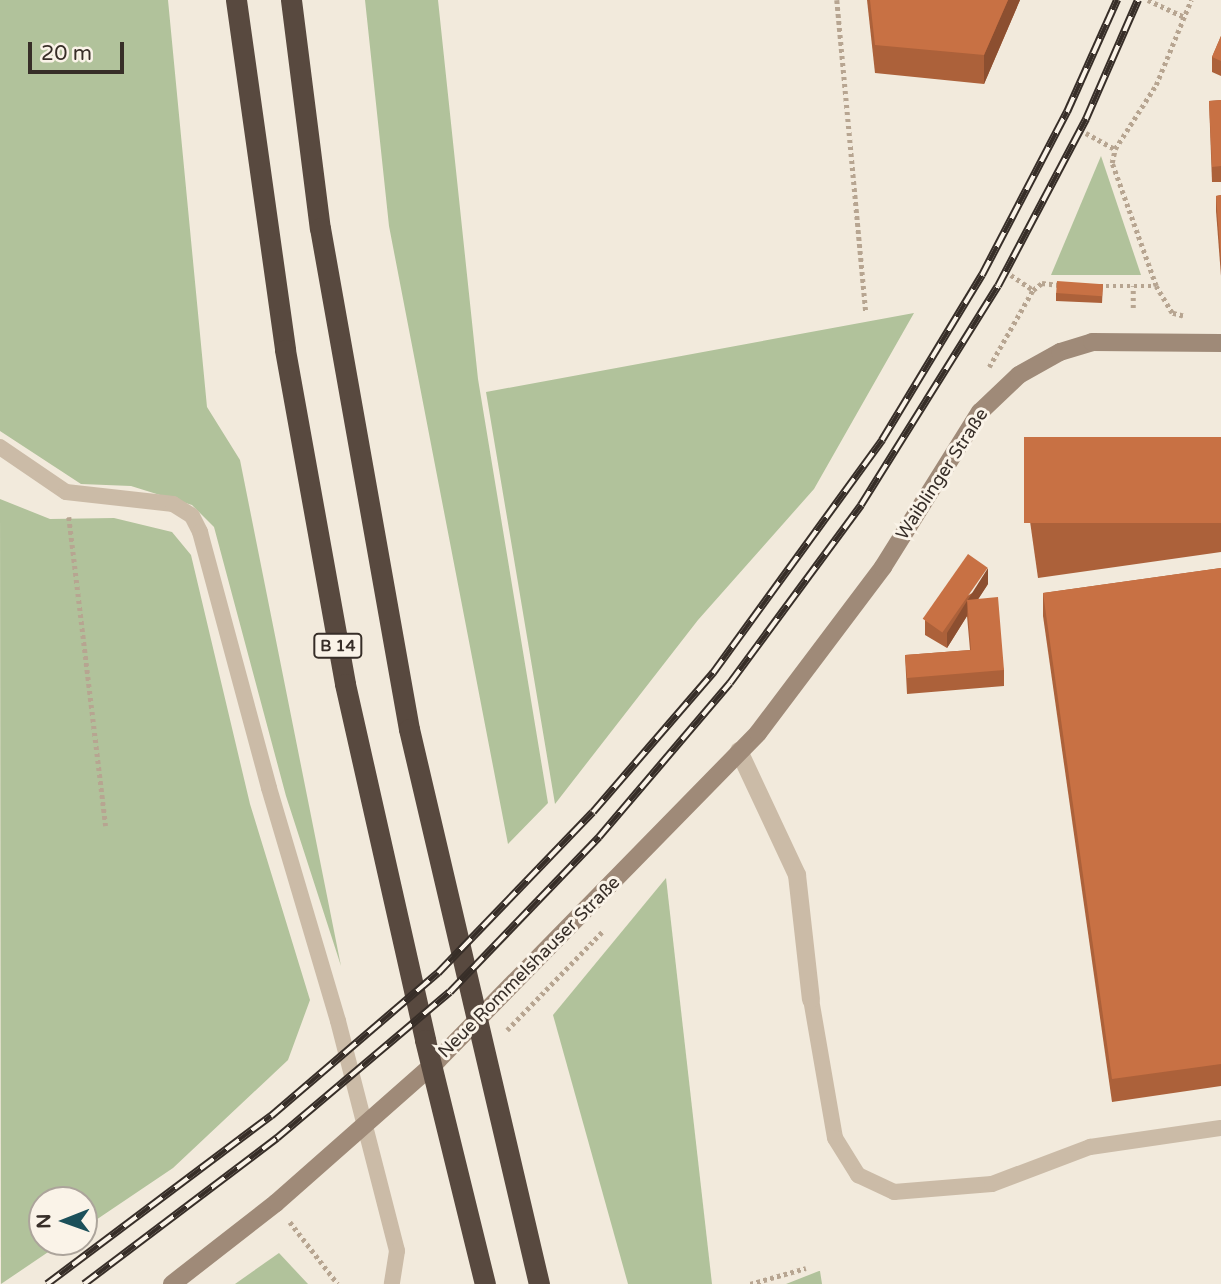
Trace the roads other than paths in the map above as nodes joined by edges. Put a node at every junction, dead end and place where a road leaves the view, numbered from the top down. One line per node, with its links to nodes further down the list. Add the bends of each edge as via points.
1 (236, 0): 11 (highway, B 14, via 285,350 343,671 425,1041)
2 (291, 0): 12 (highway, via 323,242 409,729)
3 (1221, 343): 5 (street, Waiblinger Straße, via 1092,342 1060,352 1019,375 980,412 883,567)
4 (0, 447): 10 (lane, via 66,492 173,504 192,516 200,532 342,1035 397,1251)
5 (848, 613): 6 (street, Neue Rommelshauser Straße)
6 (739, 751): 7 (street, via 797,875); 9 (street, Neue Rommelshauser Straße, via 446,1052 305,1178)
7 (811, 999): 8 (lane, via 835,1138 858,1175 894,1192 992,1184 1090,1146)
8 (1221, 1128)
9 (172, 1284)
10 (393, 1284)
11 (485, 1284)
12 (539, 1284)

